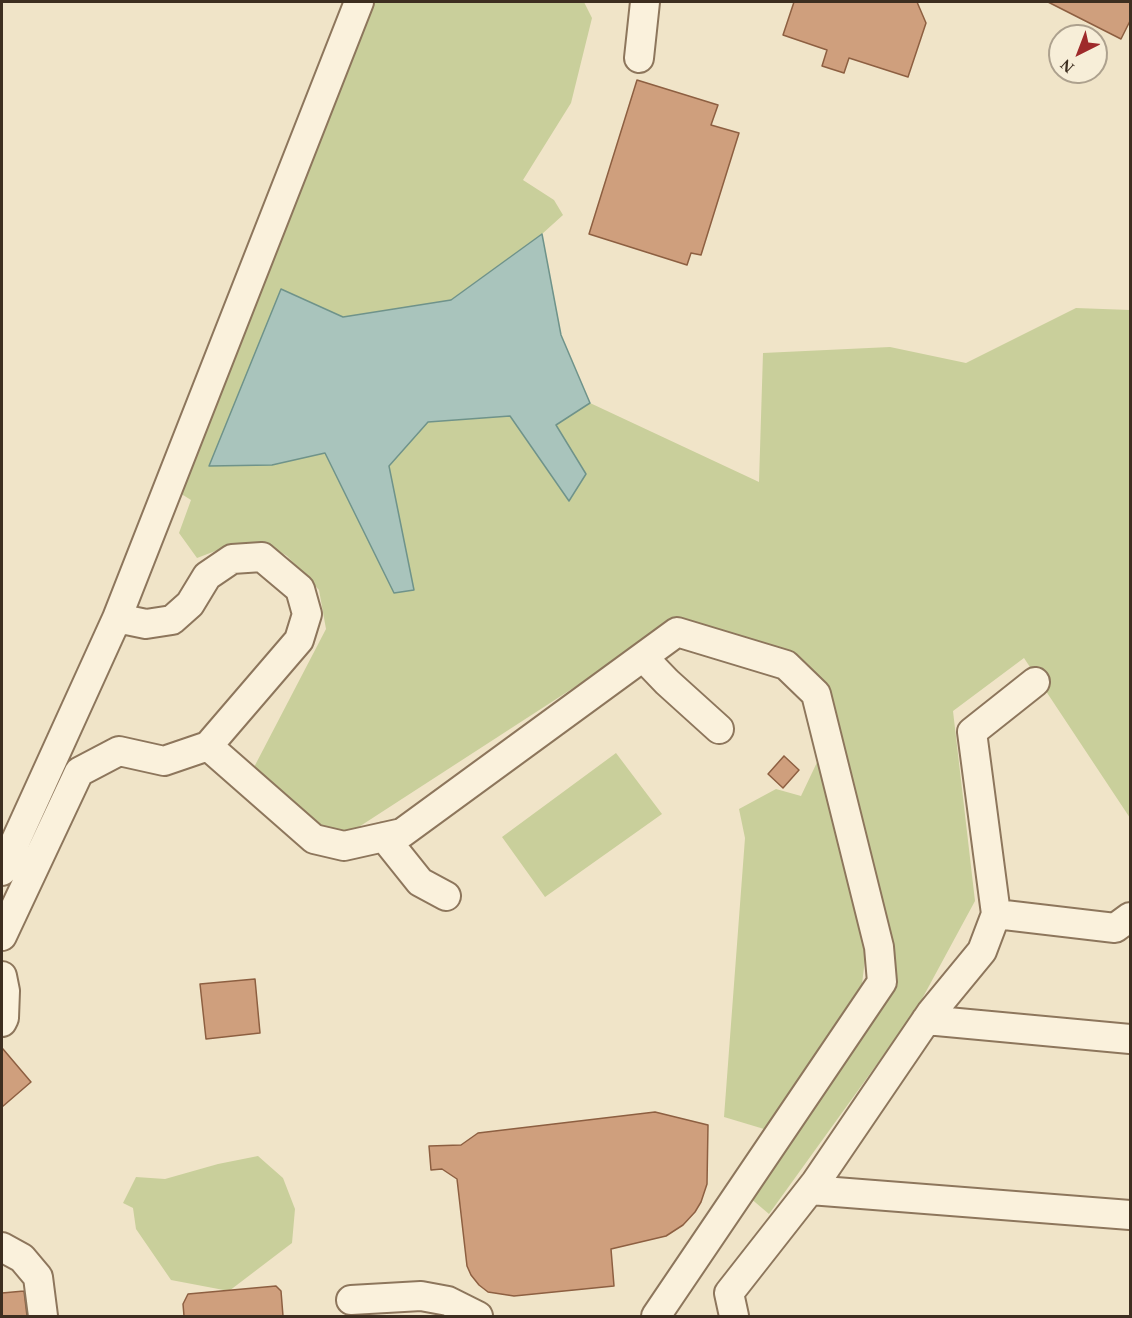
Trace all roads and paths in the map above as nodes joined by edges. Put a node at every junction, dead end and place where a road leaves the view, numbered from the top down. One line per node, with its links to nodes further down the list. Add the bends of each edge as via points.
1 (358, 2): 4 (street)
2 (645, 2): 3 (street)
3 (639, 58)
4 (117, 618): 8 (street, via 146,624 172,620 190,604 207,576 232,559 262,557 300,589 307,615 299,640); 10 (street)
5 (644, 657): 7 (street); 9 (street, via 402,833); 25 (street, via 677,632 786,665 816,694 879,947 882,982)
6 (1035, 682): 12 (street, via 972,732)
7 (719, 729)
8 (208, 746): 9 (street, via 314,839 344,846); 14 (street, via 164,761 119,752 79,772)
9 (384, 837): 11 (street, via 420,882)
10 (2, 871)
11 (446, 896)
12 (996, 914): 13 (street, via 1115,928); 16 (street, via 982,951)
13 (1131, 917)
14 (2, 936)
15 (2, 976): 17 (street)
16 (926, 1020): 18 (street); 19 (street)
17 (2, 1022)
18 (1131, 1039)
19 (810, 1190): 20 (street); 26 (street, via 729,1293)
20 (1131, 1215)
21 (2, 1247): 23 (street, via 22,1258 38,1278)
22 (351, 1300): 24 (street, via 421,1296 448,1301)
23 (43, 1317)
24 (478, 1317)
25 (656, 1317)
26 (734, 1317)

